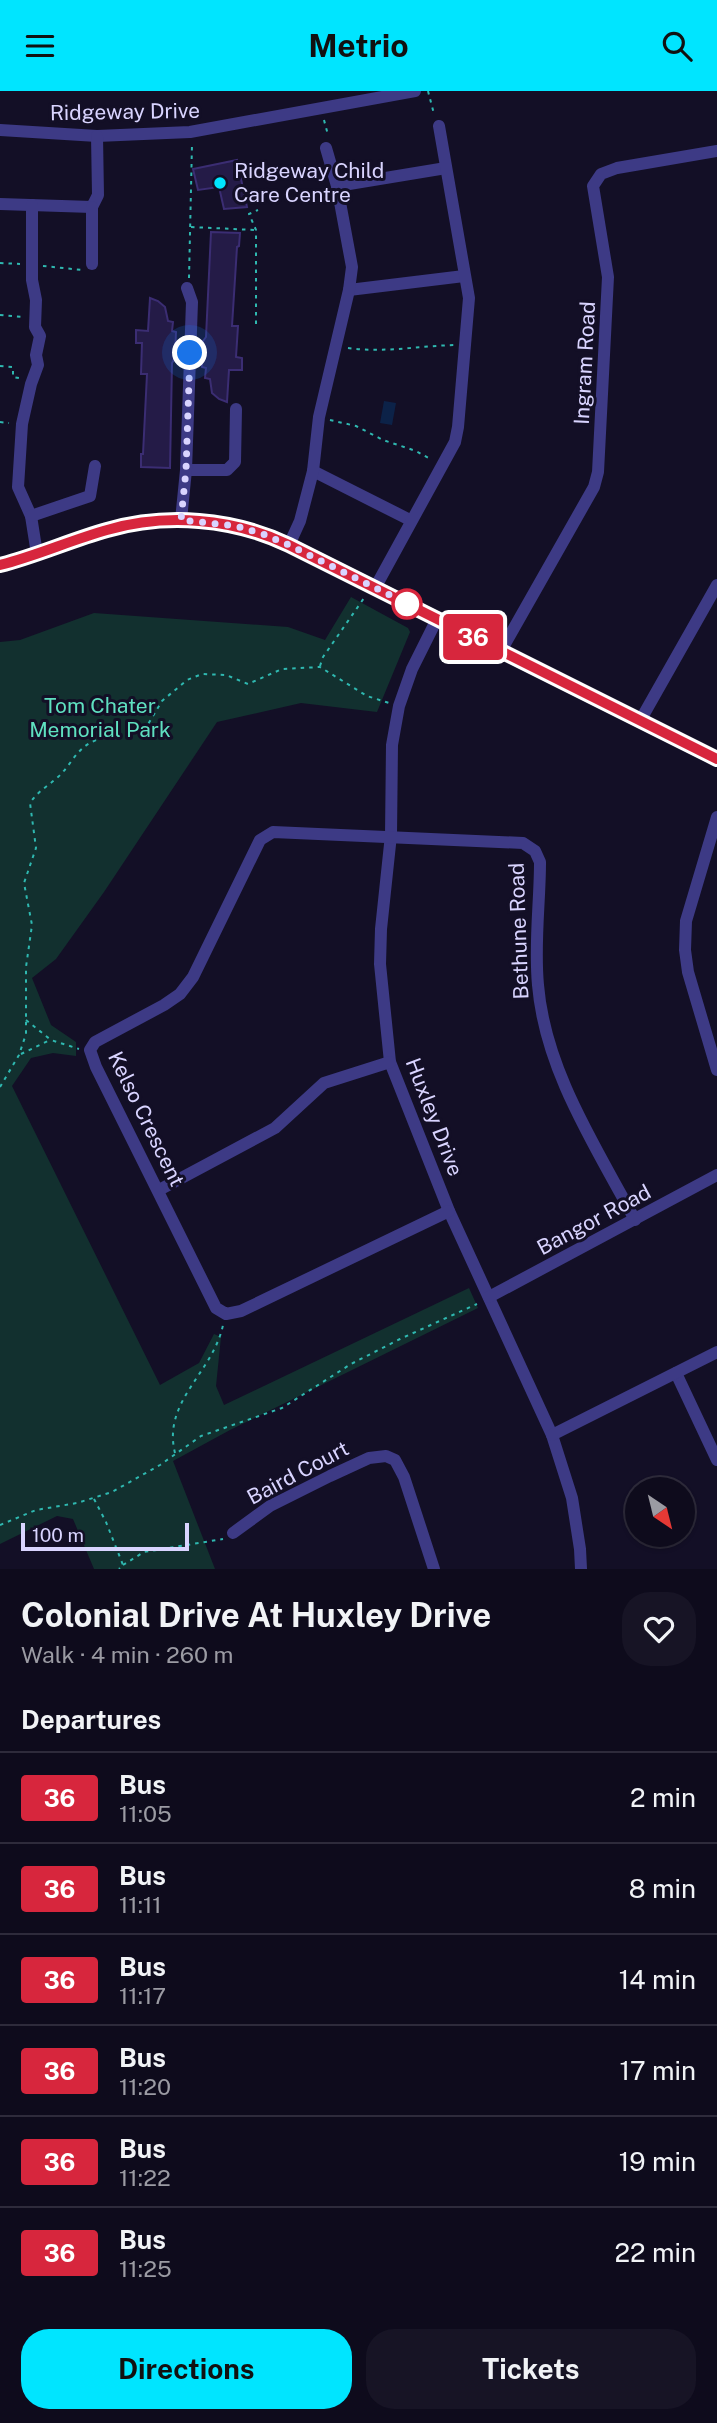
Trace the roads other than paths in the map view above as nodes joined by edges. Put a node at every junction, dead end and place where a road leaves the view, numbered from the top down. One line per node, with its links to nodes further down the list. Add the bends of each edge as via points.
1 (415, 91): 4 (street, Ridgeway Drive, via 190,132)
2 (439, 126): 7 (street)
3 (0, 130): 4 (street, Ridgeway Drive)
4 (97, 136): 11 (street, via 98,195)
5 (326, 148): 8 (street)
6 (717, 151): 29 (street, Ingram Road, via 617,168 601,174 593,186 608,277 598,472 594,487)
7 (446, 167): 8 (street); 13 (street)
8 (337, 186): 15 (street, via 352,267)
9 (0, 204): 10 (street)
10 (32, 205): 11 (street); 20 (street, via 35,327 40,336 38,365 22,424 18,487)
11 (92, 207): 12 (street)
12 (92, 267)
13 (464, 276): 15 (street); 22 (street, via 468,299 458,427 442,466)
14 (187, 288): 18 (street, via 192,302)
15 (349, 290): 19 (street, via 319,417)
16 (236, 409): 18 (street, via 235,463 228,470)
17 (95, 466): 20 (street, via 90,496)
18 (186, 470): 21 (street)
19 (313, 471): 22 (street); 23 (street)
20 (31, 516): 24 (street)
21 (181, 520): 23 (street, via 236,526); 24 (street, via 124,526)
22 (410, 520): 27 (street)
23 (289, 545): 27 (street)
24 (37, 554): 25 (street)
25 (0, 565)
26 (717, 585): 30 (street)
27 (375, 588): 28 (street)
28 (436, 619): 29 (street); 33 (street, Huxley Drive, via 399,706 392,745)
29 (501, 651): 30 (street)
30 (640, 721): 31 (street)
31 (717, 759)
32 (717, 817): 35 (street, via 686,921 685,950)
33 (391, 835): 34 (street, Huxley Drive, via 380,964); 37 (street, Kelso Crescent, via 273,832 260,841 193,977 180,994 95,1042 90,1050 96,1067); 39 (street, Bethune Road, via 523,843 535,851 540,862 538,987 547,1035 570,1097)
34 (390, 1062): 37 (street, via 324,1083 275,1128); 38 (street, Huxley Drive)
35 (717, 1070)
36 (717, 1175): 39 (street, Bangor Road)
37 (159, 1191): 38 (street, Kelso Crescent, via 216,1308 226,1314 241,1311)
38 (449, 1211): 40 (street, Huxley Drive)
39 (635, 1220): 40 (street, Bangor Road)
40 (489, 1297): 43 (street, Huxley Drive)
41 (717, 1352): 42 (street)
42 (676, 1373): 43 (street); 44 (street)
43 (552, 1435): 47 (street, Huxley Drive, via 572,1498)
44 (717, 1460)
45 (233, 1533): 46 (street, Baird Court, via 270,1506 369,1458 386,1456 395,1460 404,1476)
46 (434, 1569)
47 (581, 1569)

